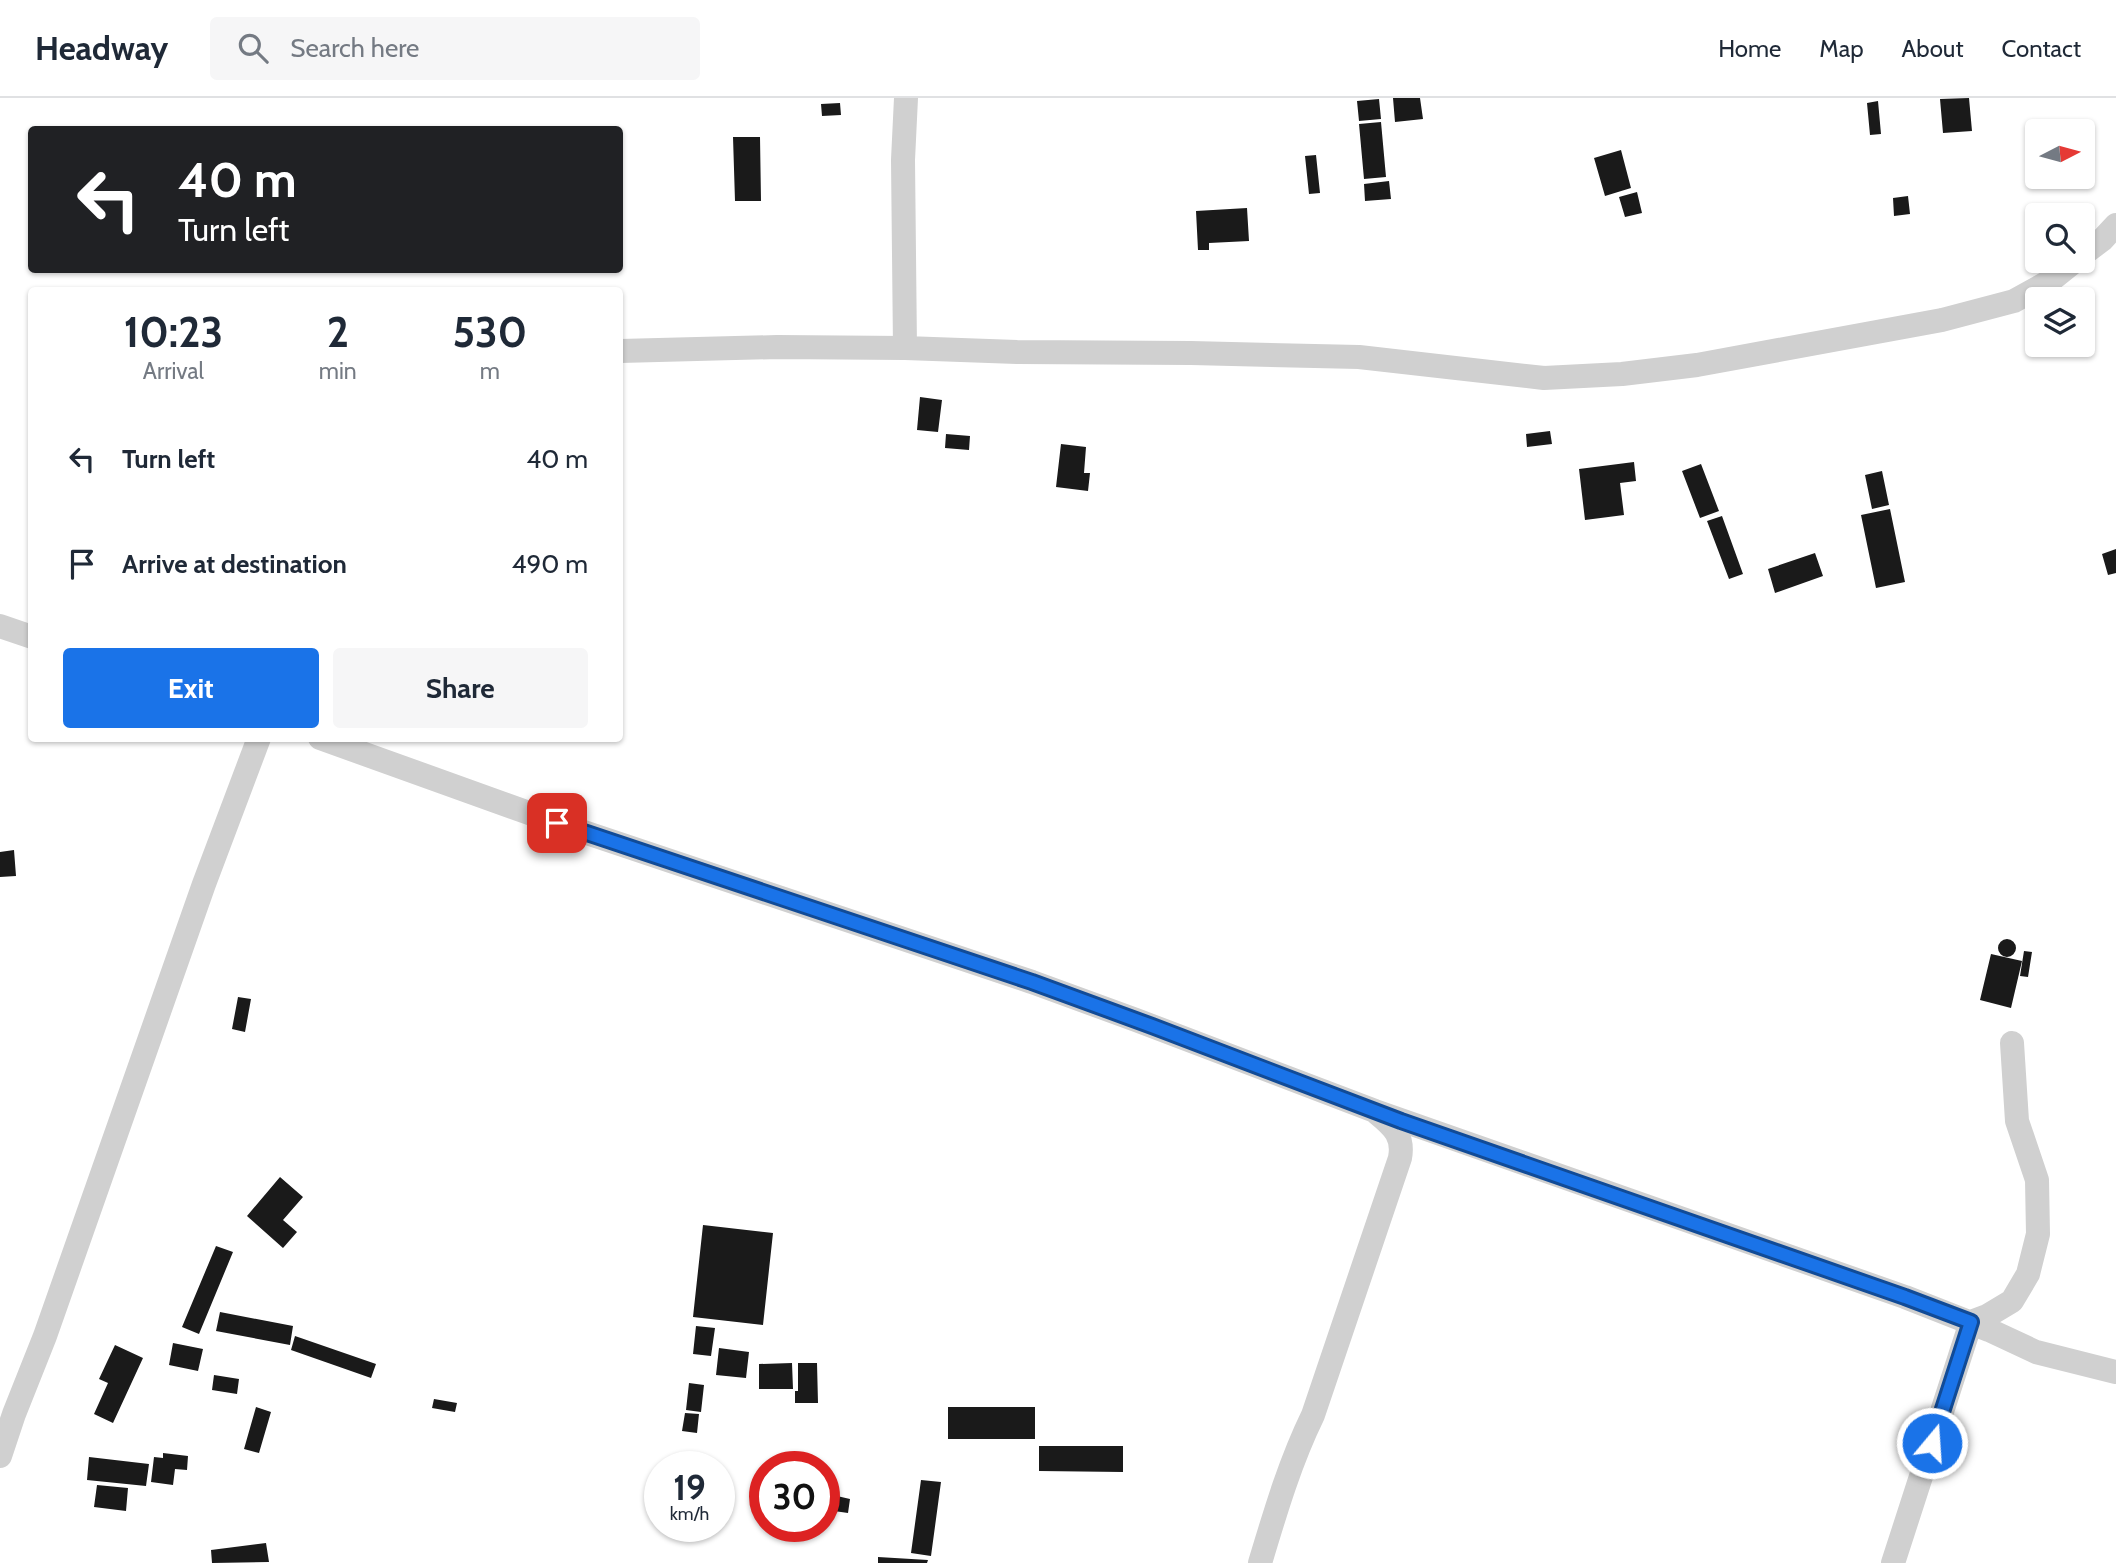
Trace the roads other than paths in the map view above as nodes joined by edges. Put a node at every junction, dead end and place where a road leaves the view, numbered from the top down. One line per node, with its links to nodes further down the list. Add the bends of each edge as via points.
1 (906, 98): 5 (street)
2 (2116, 225): 3 (street)
3 (2095, 245)
4 (2060, 273): 5 (street, via 2014,301 1942,320 1697,365 1622,374 1544,378 1359,357)
5 (905, 348): 6 (street)
6 (623, 351)
7 (0, 626): 8 (street)
8 (28, 636)
9 (257, 742): 15 (street)
10 (331, 742): 12 (street, via 1032,982)
11 (2012, 1043): 13 (street, via 2017,1121 2038,1180 2038,1234 2028,1274 2011,1301)
12 (1375, 1111): 13 (street); 16 (street, via 1397,1131 1400,1158)
13 (1971, 1322): 14 (street, via 2036,1352); 17 (street)
14 (2116, 1371)
15 (0, 1456)
16 (1260, 1563)
17 (1893, 1563)

